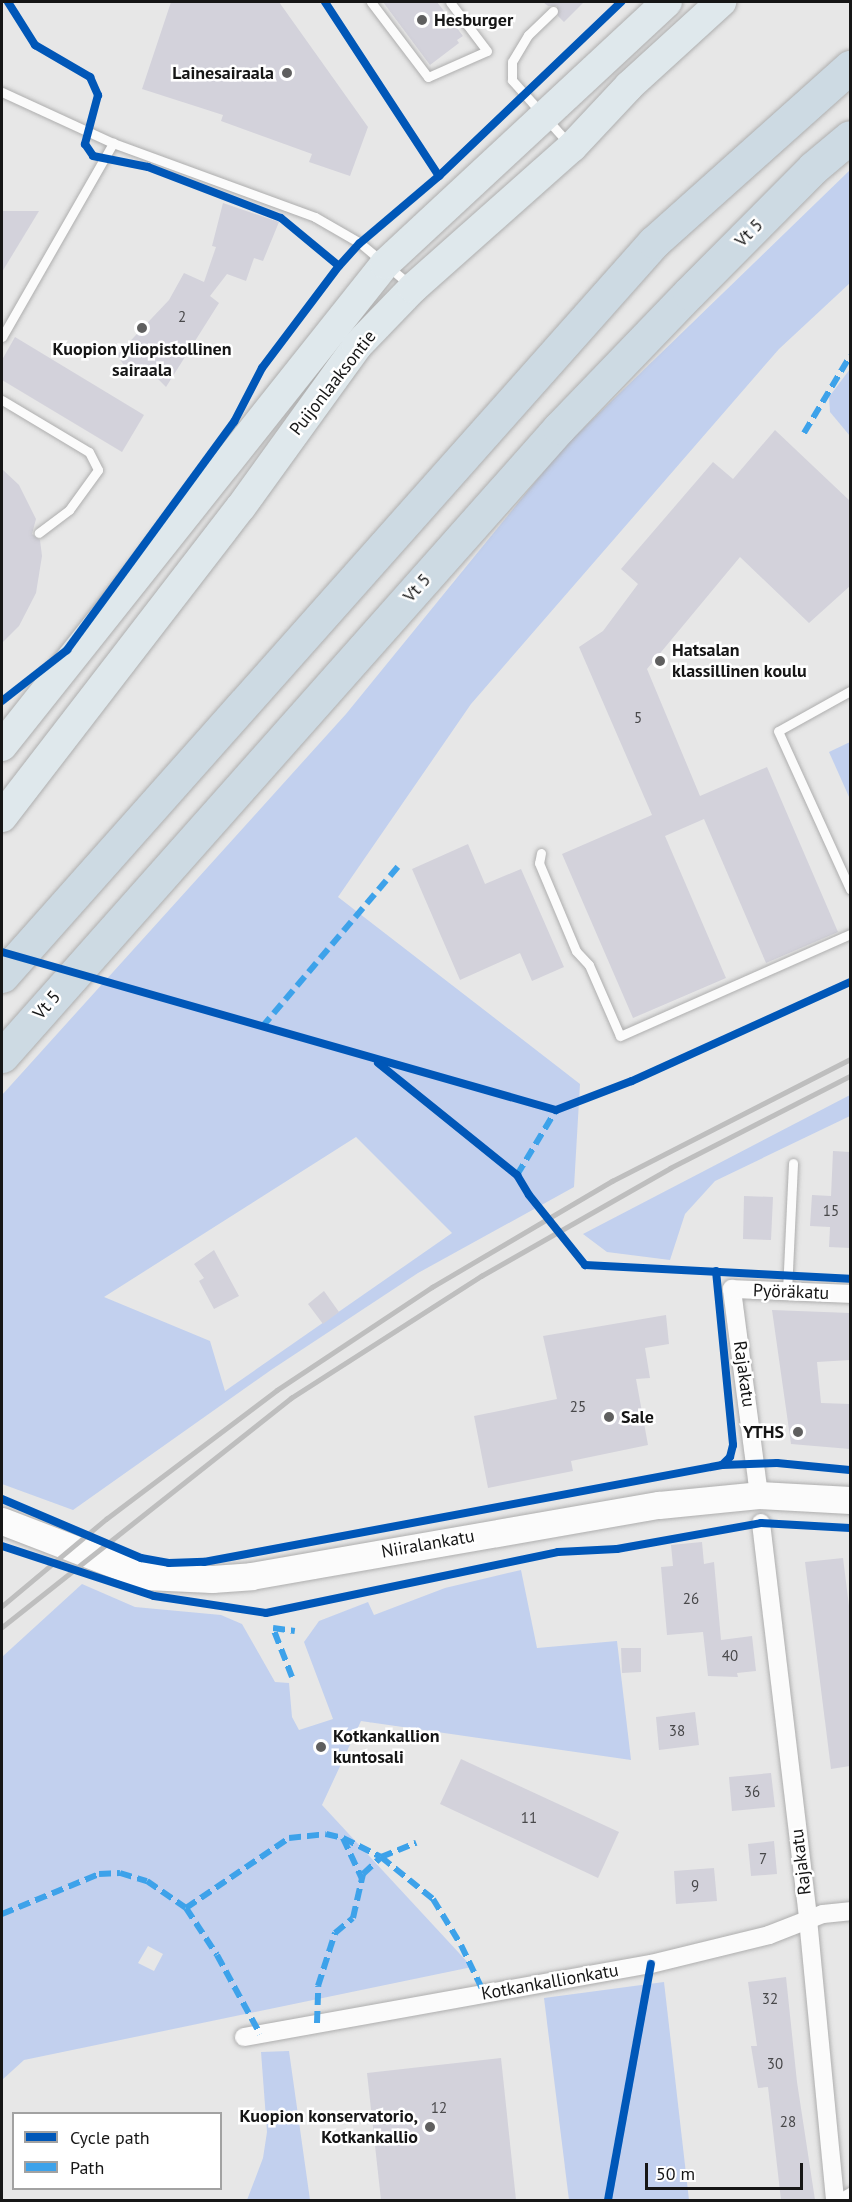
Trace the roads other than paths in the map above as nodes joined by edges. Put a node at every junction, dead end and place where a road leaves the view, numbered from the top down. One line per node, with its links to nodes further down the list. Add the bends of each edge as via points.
1 (371, 2): 2 (lane, via 428,77 487,51)
2 (450, 2)
3 (667, 2): 8 (main road, Puijonlaaksontie)
4 (721, 2): 11 (main road, Puijonlaaksontie, via 629,86)
5 (553, 11): 8 (lane, via 528,35 512,62 512,80 522,96)
6 (850, 67): 23 (highway, via 654,242)
7 (2, 92): 10 (lane)
8 (546, 115): 11 (lane); 12 (main road, Puijonlaaksontie)
9 (850, 137): 24 (highway, Vt 5, via 714,268 559,428)
10 (113, 143): 12 (lane, via 315,217 360,243); 14 (lane)
11 (572, 147): 13 (main road, Puijonlaaksontie)
12 (385, 264): 13 (lane); 18 (main road, Puijonlaaksontie)
13 (413, 288): 19 (main road, Puijonlaaksontie, via 357,346 241,507)
14 (2, 337)
15 (2, 400): 16 (lane, via 89,452 98,470 69,510)
16 (39, 533)
17 (850, 691): 21 (lane, via 778,731)
18 (2, 746)
19 (2, 817)
20 (541, 853): 22 (lane, via 539,863 576,951 590,965 620,1036)
21 (850, 890)
22 (850, 934)
23 (2, 976)
24 (2, 1056)
25 (793, 1163): 27 (lane)
26 (732, 1289): 27 (street, Pyöräkatu); 29 (street, Rajakatu)
27 (787, 1291): 28 (street, Pyöräkatu)
28 (850, 1294)
29 (759, 1495): 30 (main road, Niiralankatu); 32 (main road, Niiralankatu, via 659,1505 230,1578 145,1576)
30 (850, 1500)
31 (761, 1523): 34 (street, Rajakatu)
32 (5, 1525)
33 (850, 1911): 34 (street, Kotkankallionkatu)
34 (808, 1919): 35 (street, Kotkankallionkatu, via 770,1935 651,1964); 37 (street, Rajakatu)
35 (244, 2037)
36 (850, 2192): 37 (lane)
37 (836, 2200)

